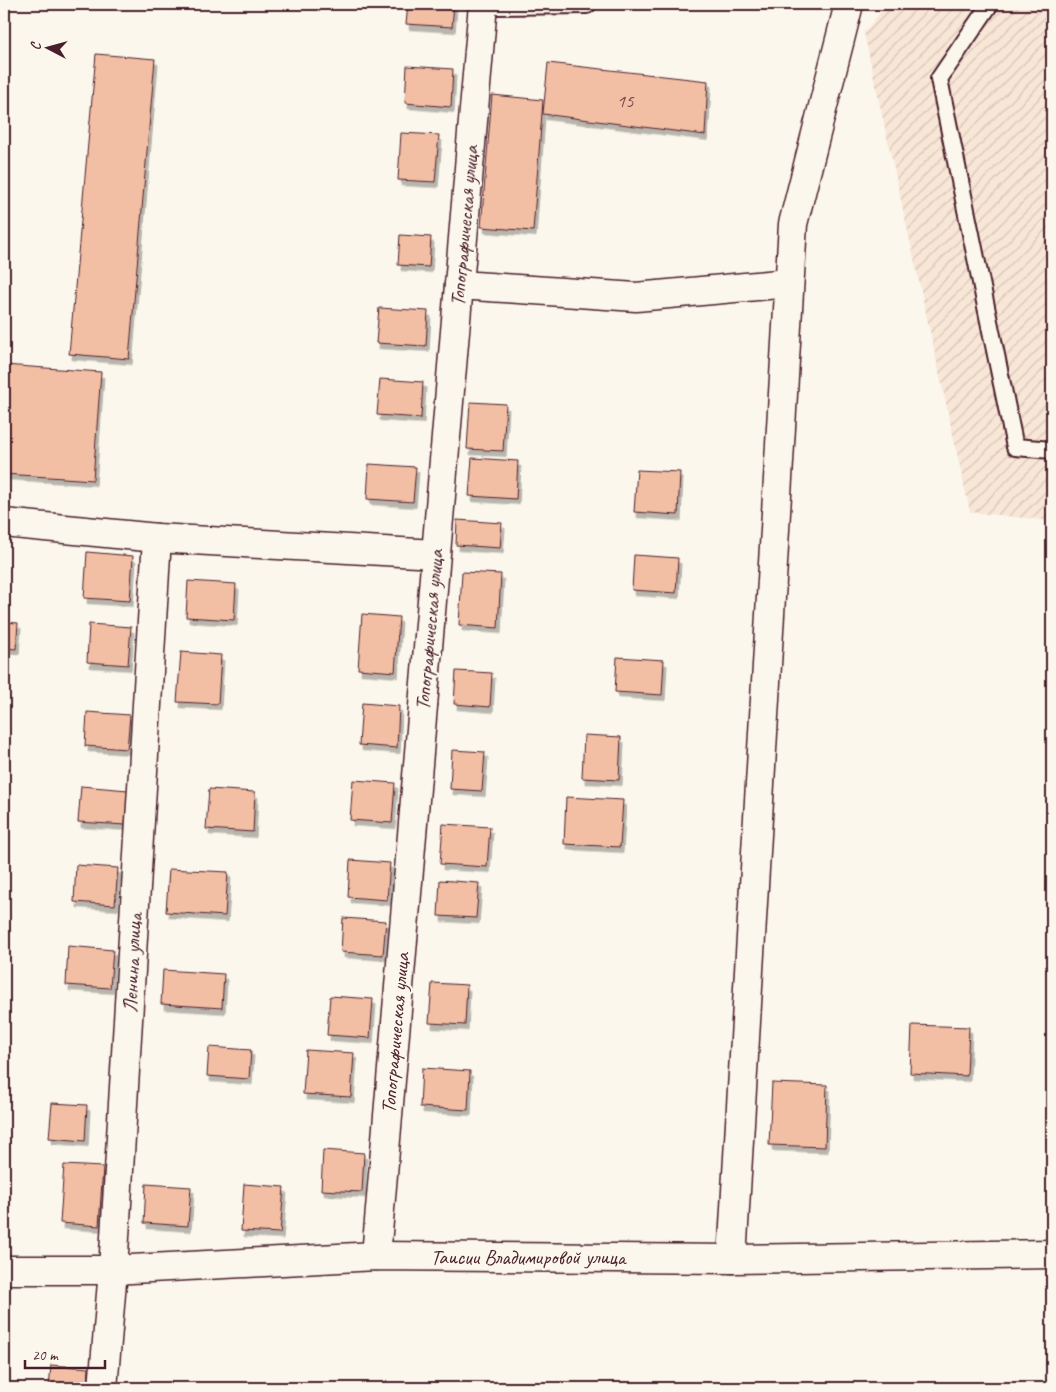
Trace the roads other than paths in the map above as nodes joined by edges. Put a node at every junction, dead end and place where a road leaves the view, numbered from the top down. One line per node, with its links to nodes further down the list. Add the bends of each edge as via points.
1 (588, 4): 4 (lane)
2 (850, 4): 5 (street, via 793,224)
3 (990, 4): 7 (lane, via 939,79 1015,447)
4 (483, 5): 6 (street, Топографическая улица)
5 (789, 284): 6 (street, via 636,297); 13 (street)
6 (459, 285): 10 (street, Топографическая улица)
7 (1052, 450)
8 (4, 523): 9 (street)
9 (157, 538): 10 (street); 15 (street, Ленина улица)
10 (435, 554): 12 (street, Топографическая улица)
11 (1052, 1254): 13 (street, Таисии Владимировой улица)
12 (376, 1256): 13 (street, Таисии Владимировой улица); 15 (street, Таисии Владимировой улица)
13 (732, 1259)
14 (4, 1270): 15 (street, Таисии Владимировой улица)
15 (113, 1270): 16 (street, Ленина улица)
16 (103, 1388)

